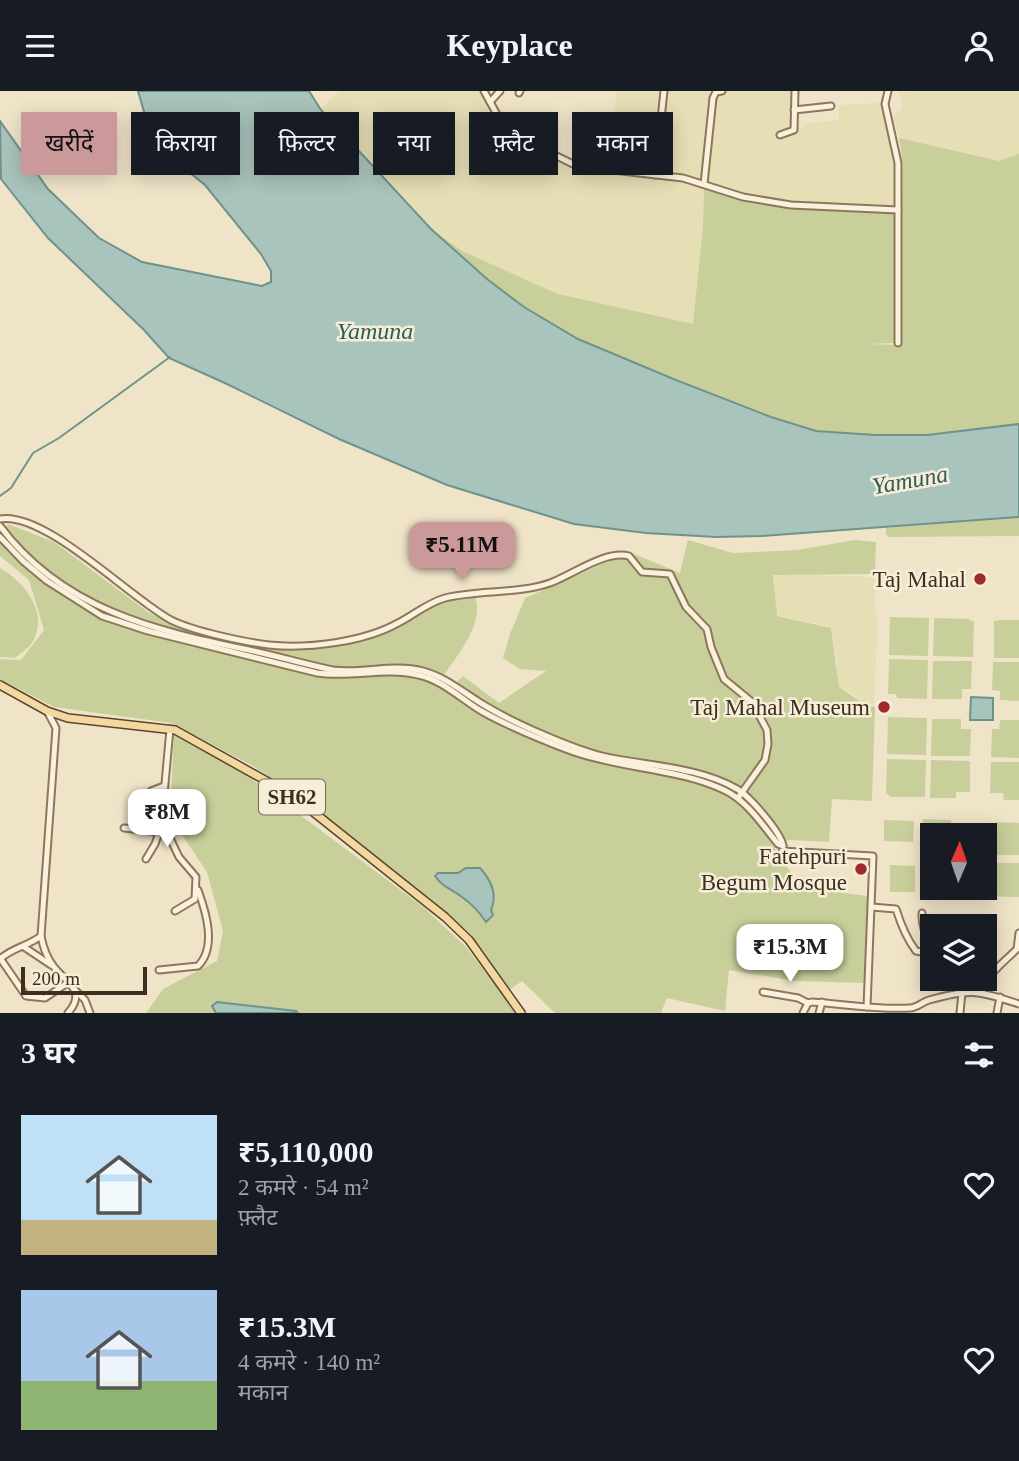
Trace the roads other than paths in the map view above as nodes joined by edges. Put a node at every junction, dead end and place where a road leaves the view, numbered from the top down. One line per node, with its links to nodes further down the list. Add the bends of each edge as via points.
1 (484, 91): 7 (street)
2 (500, 91): 7 (street)
3 (664, 91): 10 (street)
4 (722, 91): 14 (street, via 713,98)
5 (795, 91): 9 (street)
6 (888, 91): 15 (street, via 885,104 898,163)
7 (490, 102): 12 (street, via 516,136)
8 (831, 106): 9 (street)
9 (794, 110): 11 (street, via 794,130)
10 (662, 112)
11 (780, 135)
12 (572, 164)
13 (655, 175): 14 (street)
14 (704, 184): 15 (street, via 791,205)
15 (898, 210): 16 (street)
16 (898, 343)
17 (0, 519): 26 (street, via 13,519 53,536 173,621 270,645 334,643 368,636 440,600 542,586 602,559 625,554 642,572 670,574 688,609 707,629 724,679 758,710 766,730 767,754)
18 (0, 526): 26 (street, via 46,574 125,618 333,670 398,667 424,671 498,712 585,750 698,775 734,787)
19 (0, 537): 26 (street, via 47,581 121,624 317,673 340,676 391,671 426,677 495,719 570,750)
20 (0, 685): 21 (main road, SH62)
21 (47, 711): 22 (main road, SH62); 23 (street)
22 (68, 718): 23 (street); 24 (main road, SH62)
23 (56, 728): 38 (street)
24 (170, 729): 25 (street); 58 (main road, SH62, via 279,788 445,917 469,940)
25 (164, 786): 27 (street, via 151,790); 29 (street)
26 (740, 795): 26 (street, via 782,839 783,846 778,844)
27 (145, 806)
28 (124, 828): 29 (street)
29 (160, 829): 31 (street); 32 (street, via 196,877)
30 (782, 851): 33 (street, via 873,855)
31 (146, 859)
32 (197, 887): 34 (street, via 195,899); 43 (street, via 207,920 202,963)
33 (871, 907): 35 (street, via 894,908); 54 (street)
34 (175, 911)
35 (904, 928): 36 (street); 40 (street, via 905,936)
36 (920, 929)
37 (1019, 933): 48 (street, via 1017,949 999,964)
38 (41, 936): 39 (street); 42 (street)
39 (24, 947): 41 (street); 42 (street)
40 (920, 952)
41 (0, 958): 44 (street, via 26,996 41,999)
42 (53, 967): 44 (street)
43 (159, 970)
44 (69, 982): 45 (street)
45 (74, 989): 56 (street, via 76,1001); 57 (street)
46 (964, 991): 48 (street); 55 (street, via 928,1001); 62 (street)
47 (763, 992): 51 (street)
48 (982, 992): 49 (street)
49 (1000, 997): 53 (street); 63 (street)
50 (822, 1002): 51 (street); 52 (street); 60 (street)
51 (808, 1003): 59 (street)
52 (841, 1004): 54 (street); 61 (street)
53 (1019, 1004)
54 (871, 1009): 55 (street)
55 (917, 1011)
56 (68, 1013)
57 (90, 1013)
58 (521, 1013)
59 (803, 1013)
60 (819, 1013)
61 (838, 1013)
62 (960, 1013)
63 (997, 1013)

